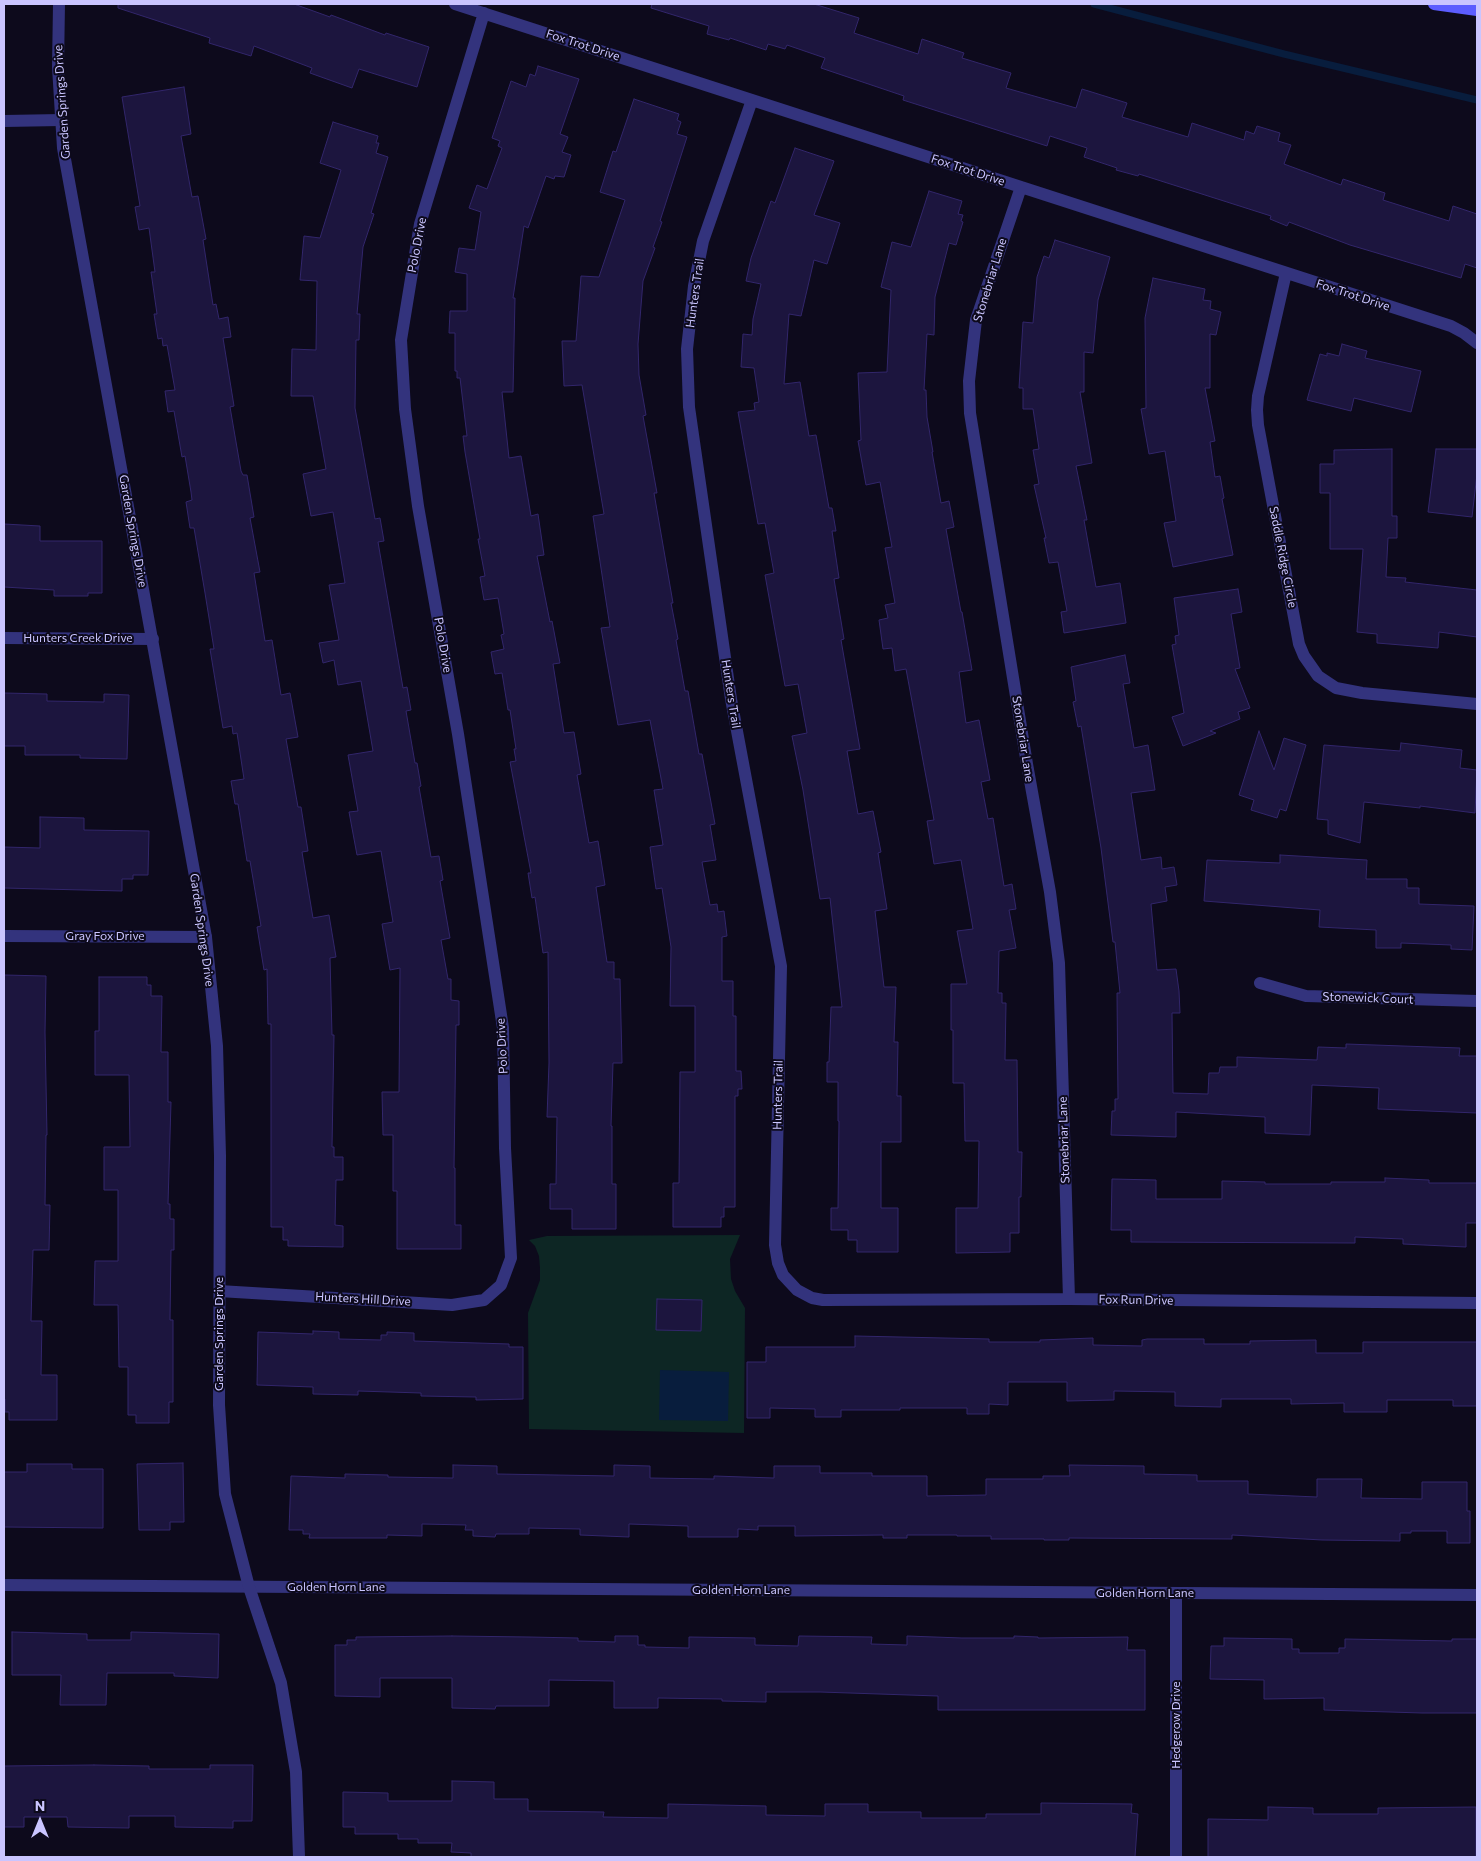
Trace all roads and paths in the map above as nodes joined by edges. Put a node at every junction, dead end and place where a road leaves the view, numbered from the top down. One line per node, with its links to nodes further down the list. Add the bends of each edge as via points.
1 (59, 4): 7 (street, Garden Springs Drive)
2 (455, 4): 5 (street, Fox Trot Drive)
3 (1434, 4): 4 (main road)
4 (1477, 10)
5 (484, 13): 6 (street, Fox Trot Drive); 19 (street, Polo Drive, via 420,224 401,340 405,409 418,506 458,734 503,1028 505,1148 512,1258)
6 (752, 100): 9 (street, Fox Trot Drive); 20 (street, Hunters Trail, via 703,241 687,349 689,406 731,699 781,966 775,1245 783,1275)
7 (61, 120): 8 (street); 13 (street, Garden Springs Drive, via 63,148)
8 (4, 121)
9 (1021, 187): 10 (street, Fox Trot Drive); 22 (street, Stonebriar Lane, via 976,320 969,380 970,413 1059,963)
10 (1286, 272): 11 (street, Fox Trot Drive, via 1451,326); 14 (street, Saddle Ridge Circle, via 1257,410 1299,644 1304,656 1318,676 1336,688)
11 (1477, 343)
12 (4, 638): 13 (street, Hunters Creek Drive)
13 (153, 639): 16 (street, Garden Springs Drive)
14 (1477, 704)
15 (4, 936): 16 (street, Gray Fox Drive)
16 (206, 937): 21 (street, Garden Springs Drive, via 217,1066)
17 (1260, 983): 18 (street, Stonewick Court, via 1306,996)
18 (1477, 1001)
19 (501, 1285): 21 (street, Hunters Hill Drive, via 484,1300 452,1304)
20 (797, 1290): 22 (street, Fox Run Drive, via 823,1300)
21 (219, 1291): 25 (street, Garden Springs Drive, via 219,1405 225,1494)
22 (1069, 1299): 23 (street, Fox Run Drive)
23 (1477, 1303)
24 (4, 1585): 25 (street, Golden Horn Lane)
25 (249, 1587): 26 (street, Golden Horn Lane); 28 (street, Garden Springs Drive, via 281,1683 296,1772)
26 (1176, 1593): 27 (street, Golden Horn Lane); 29 (street, Hedgerow Drive)
27 (1477, 1596)
28 (299, 1857)
29 (1176, 1857)

